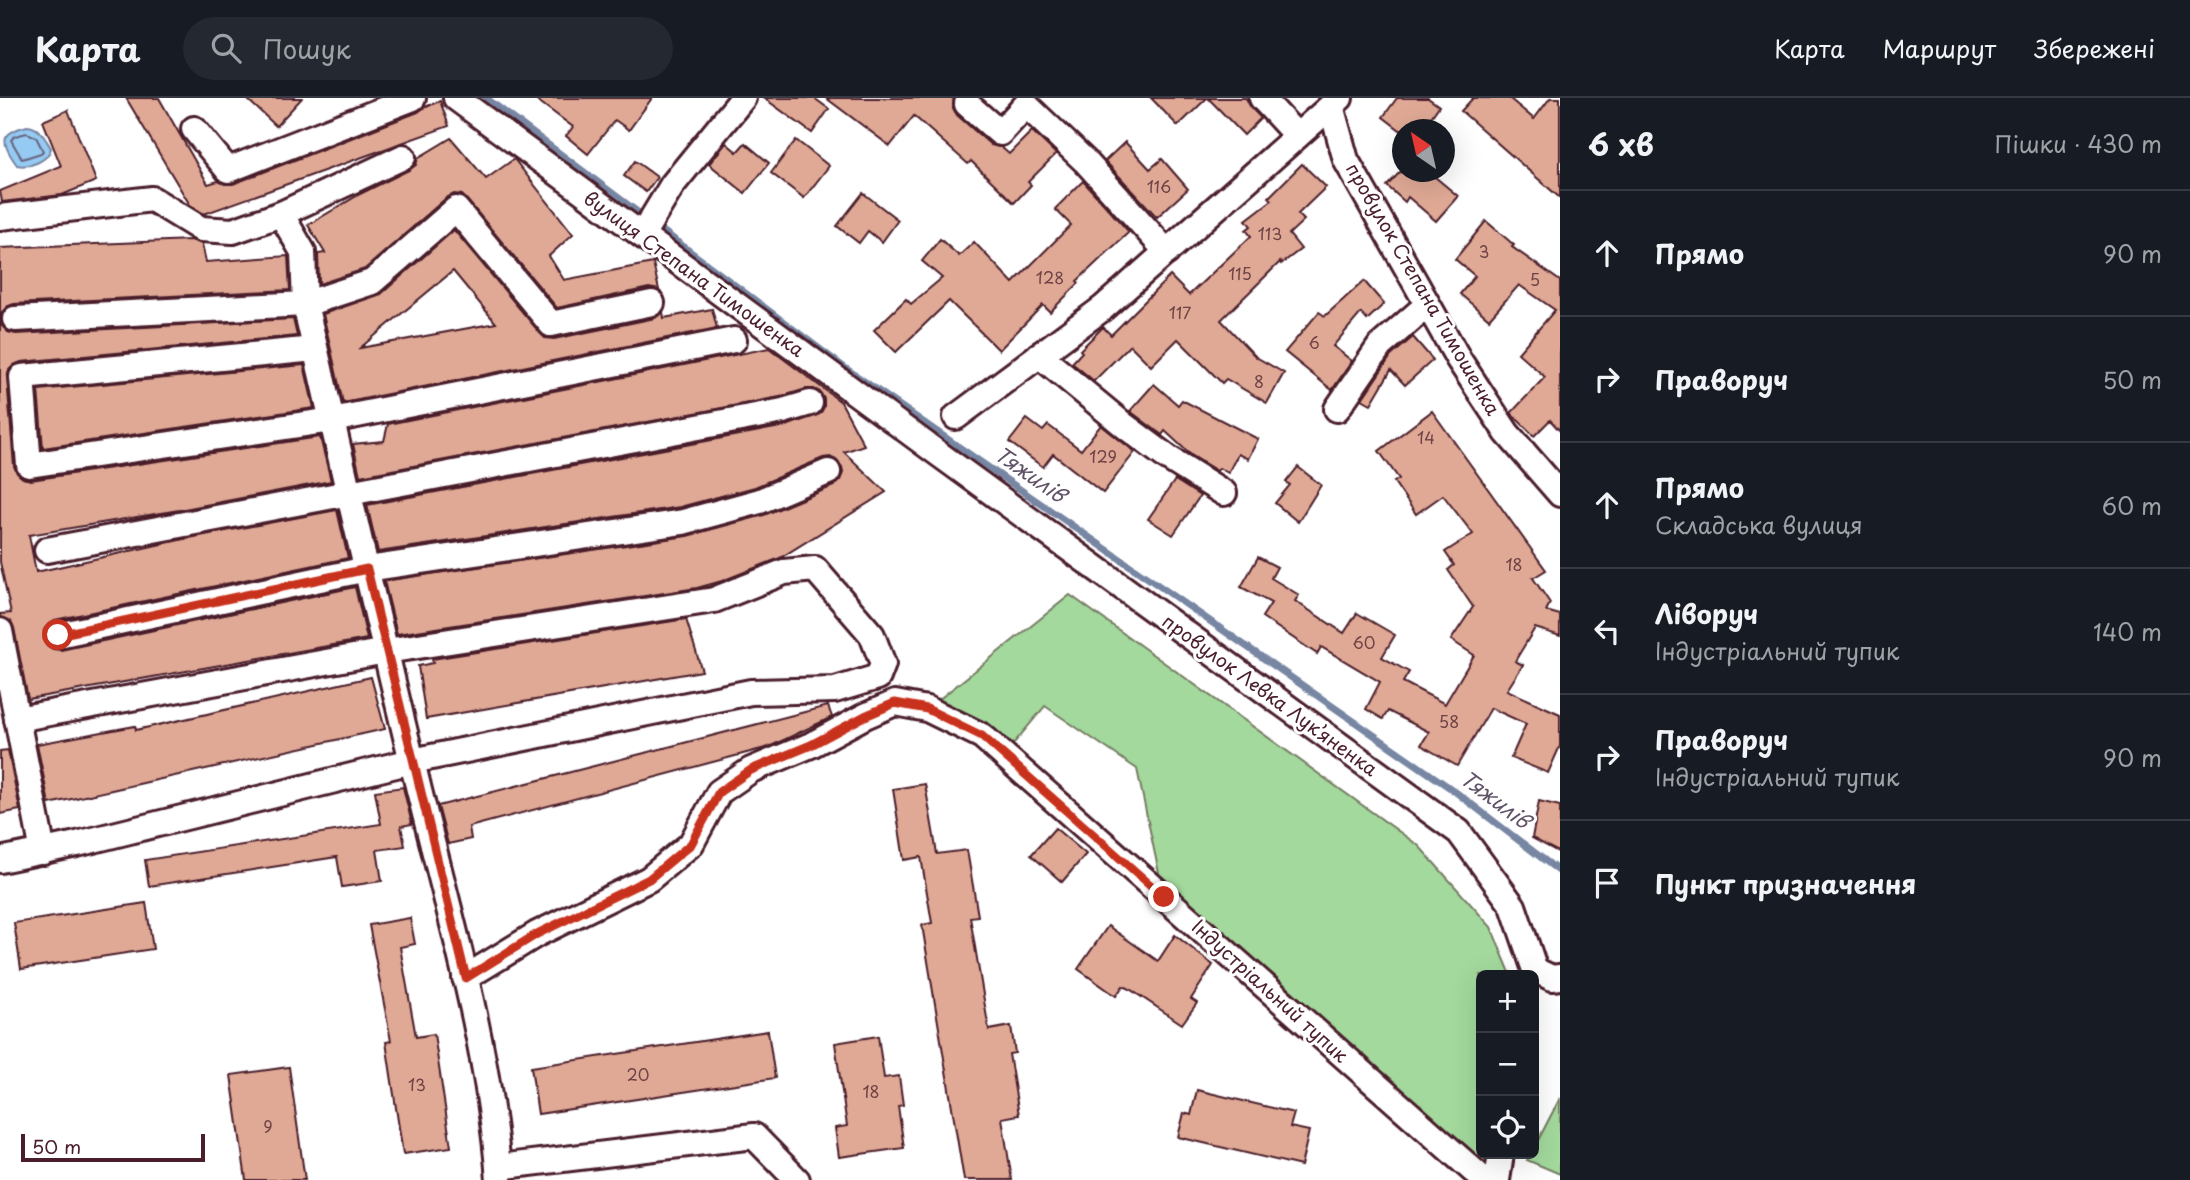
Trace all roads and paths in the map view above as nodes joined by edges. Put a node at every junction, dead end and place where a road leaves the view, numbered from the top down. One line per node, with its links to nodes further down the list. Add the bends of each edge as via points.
1 (413, 98): 7 (street, via 228,170)
2 (456, 98): 12 (street, вулиця Степана Тимошенка)
3 (743, 98): 12 (street, via 673,184)
4 (1262, 98): 8 (street)
5 (1335, 102): 8 (street); 16 (street, провулок Степана Тимошенка, via 1346,160)
6 (967, 104): 13 (street, via 1000,133 1026,105 1086,162)
7 (194, 129)
8 (1297, 136): 13 (street)
9 (403, 157): 10 (street)
10 (281, 214): 11 (street, via 233,231 201,229 152,199); 15 (street, via 303,252)
11 (0, 217)
12 (649, 223): 25 (street, вулиця Степана Тимошенка)
13 (1167, 252): 20 (street, via 1103,308)
14 (652, 303): 15 (street, via 551,324 456,209 372,282)
15 (304, 304): 17 (street); 19 (street)
16 (1427, 305): 22 (street, via 1380,346); 29 (street, провулок Степана Тимошенка, via 1507,433)
17 (15, 318)
18 (734, 340): 24 (street)
19 (315, 349): 24 (street); 24 (street, via 22,377 29,465)
20 (1039, 355): 23 (street); 28 (street, via 1125,426)
21 (810, 403): 27 (street)
22 (1337, 409)
23 (956, 417)
24 (332, 421): 27 (street)
25 (932, 449): 39 (street, провулок Левка Лукʼяненка, via 1459,832 1513,906)
26 (828, 472): 31 (street, via 760,501 683,522)
27 (349, 492): 30 (street); 31 (street)
28 (1224, 494)
29 (1560, 494)
30 (47, 550)
31 (367, 569): 33 (street); 34 (street)
32 (0, 631): 35 (street)
33 (58, 635)
34 (386, 651): 35 (street); 36 (street); 36 (street, via 714,600 784,572 815,569 873,635 883,664 878,677 835,690 751,692)
35 (17, 719): 37 (street)
36 (412, 761): 37 (street); 42 (street)
37 (43, 852): 38 (street)
38 (0, 860)
39 (1533, 970)
40 (1539, 975): 41 (street, провулок Левка Лукʼяненка)
41 (1560, 977)
42 (466, 978): 44 (street); 46 (street, Індустріальний тупик, via 537,934 649,879 691,844 719,792 751,770 895,703 927,709 982,736)
43 (1500, 1159): 47 (street)
44 (499, 1173): 45 (street, via 754,1136)
45 (797, 1180)
46 (1484, 1180)
47 (1497, 1180)

